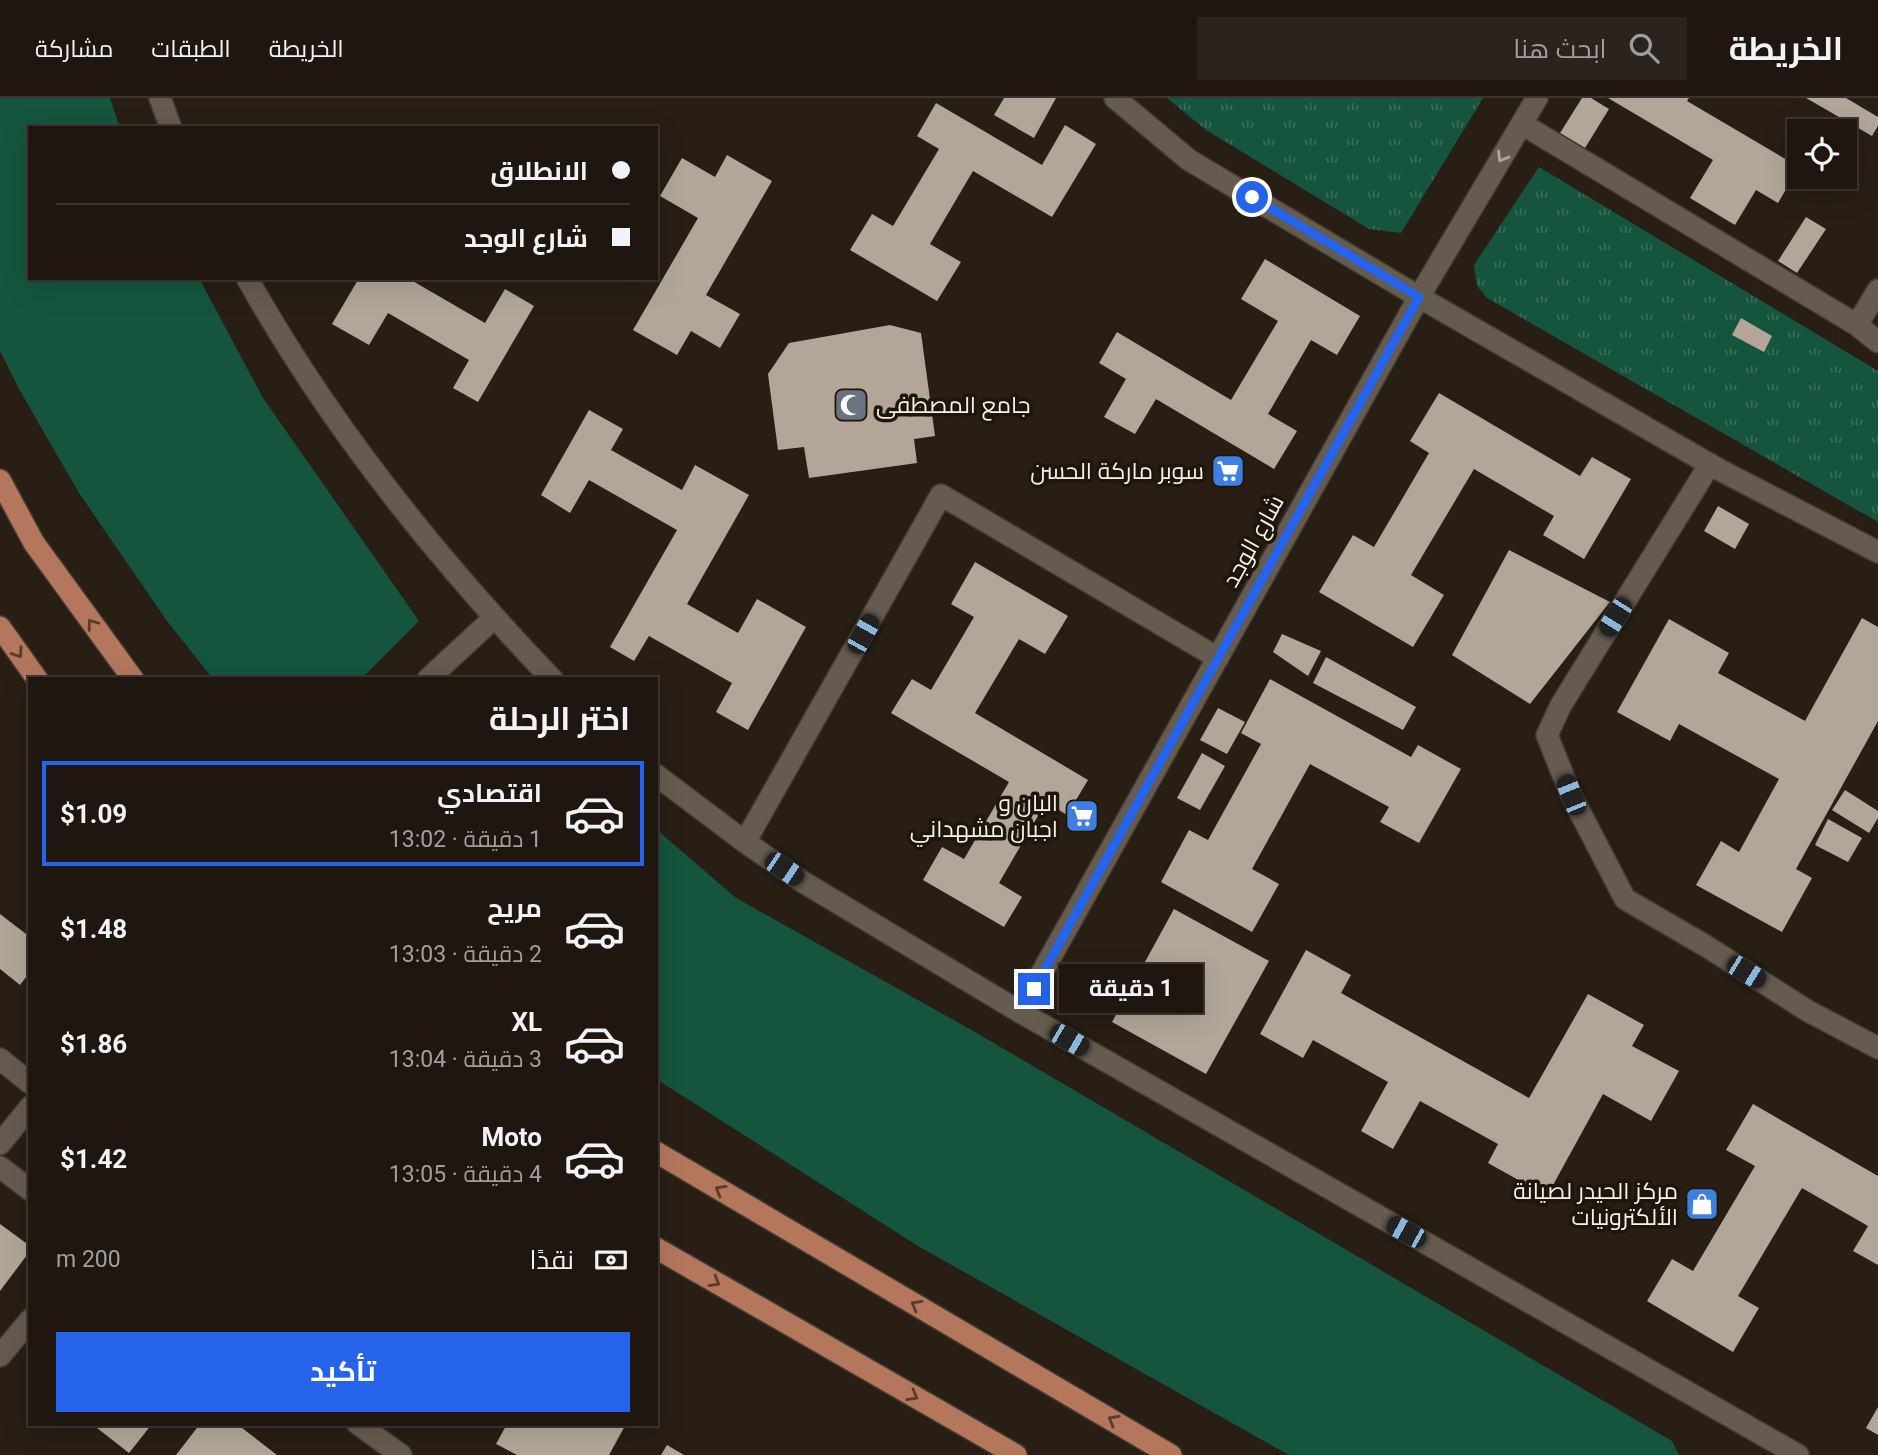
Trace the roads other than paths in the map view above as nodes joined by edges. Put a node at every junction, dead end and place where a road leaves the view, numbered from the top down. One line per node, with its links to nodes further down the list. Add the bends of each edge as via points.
1 (160, 98): 5 (street)
2 (1115, 98): 8 (street, via 1189,160)
3 (1537, 98): 4 (street, شارع الوجد)
4 (1522, 124): 8 (street, شارع الوجد, one-way to 8); 9 (street)
5 (170, 126)
6 (248, 280): 14 (street, via 291,353 370,468)
7 (1878, 290): 9 (street)
8 (1419, 297): 11 (street); 16 (street, شارع الوجد)
9 (1857, 326): 10 (street)
10 (1878, 342)
11 (1710, 464): 13 (street); 24 (street, via 1547,735 1571,795 1625,899 1808,1011)
12 (0, 480): 18 (main road, one-way to 12, via 34,543)
13 (1878, 552)
14 (494, 618): 19 (street); 20 (street)
15 (0, 627): 17 (main road, one-way to 17)
16 (1218, 658): 22 (street, via 941,495); 23 (street, شارع الوجد)
17 (36, 677)
18 (131, 677)
19 (430, 677)
20 (550, 677)
21 (658, 777): 22 (street)
22 (745, 842): 23 (street)
23 (1020, 1012): 36 (street)
24 (1878, 1048)
25 (0, 1059): 26 (street)
26 (28, 1081)
27 (28, 1109): 28 (street)
28 (0, 1144)
29 (658, 1153): 39 (main road, one-way to 29)
30 (0, 1167): 31 (street)
31 (28, 1188)
32 (658, 1249): 38 (main road, one-way to 38)
33 (28, 1323): 34 (street)
34 (0, 1356)
35 (361, 1426): 37 (street)
36 (1763, 1447): 40 (street)
37 (401, 1455)
38 (1016, 1455)
39 (1171, 1455)
40 (1798, 1455)

